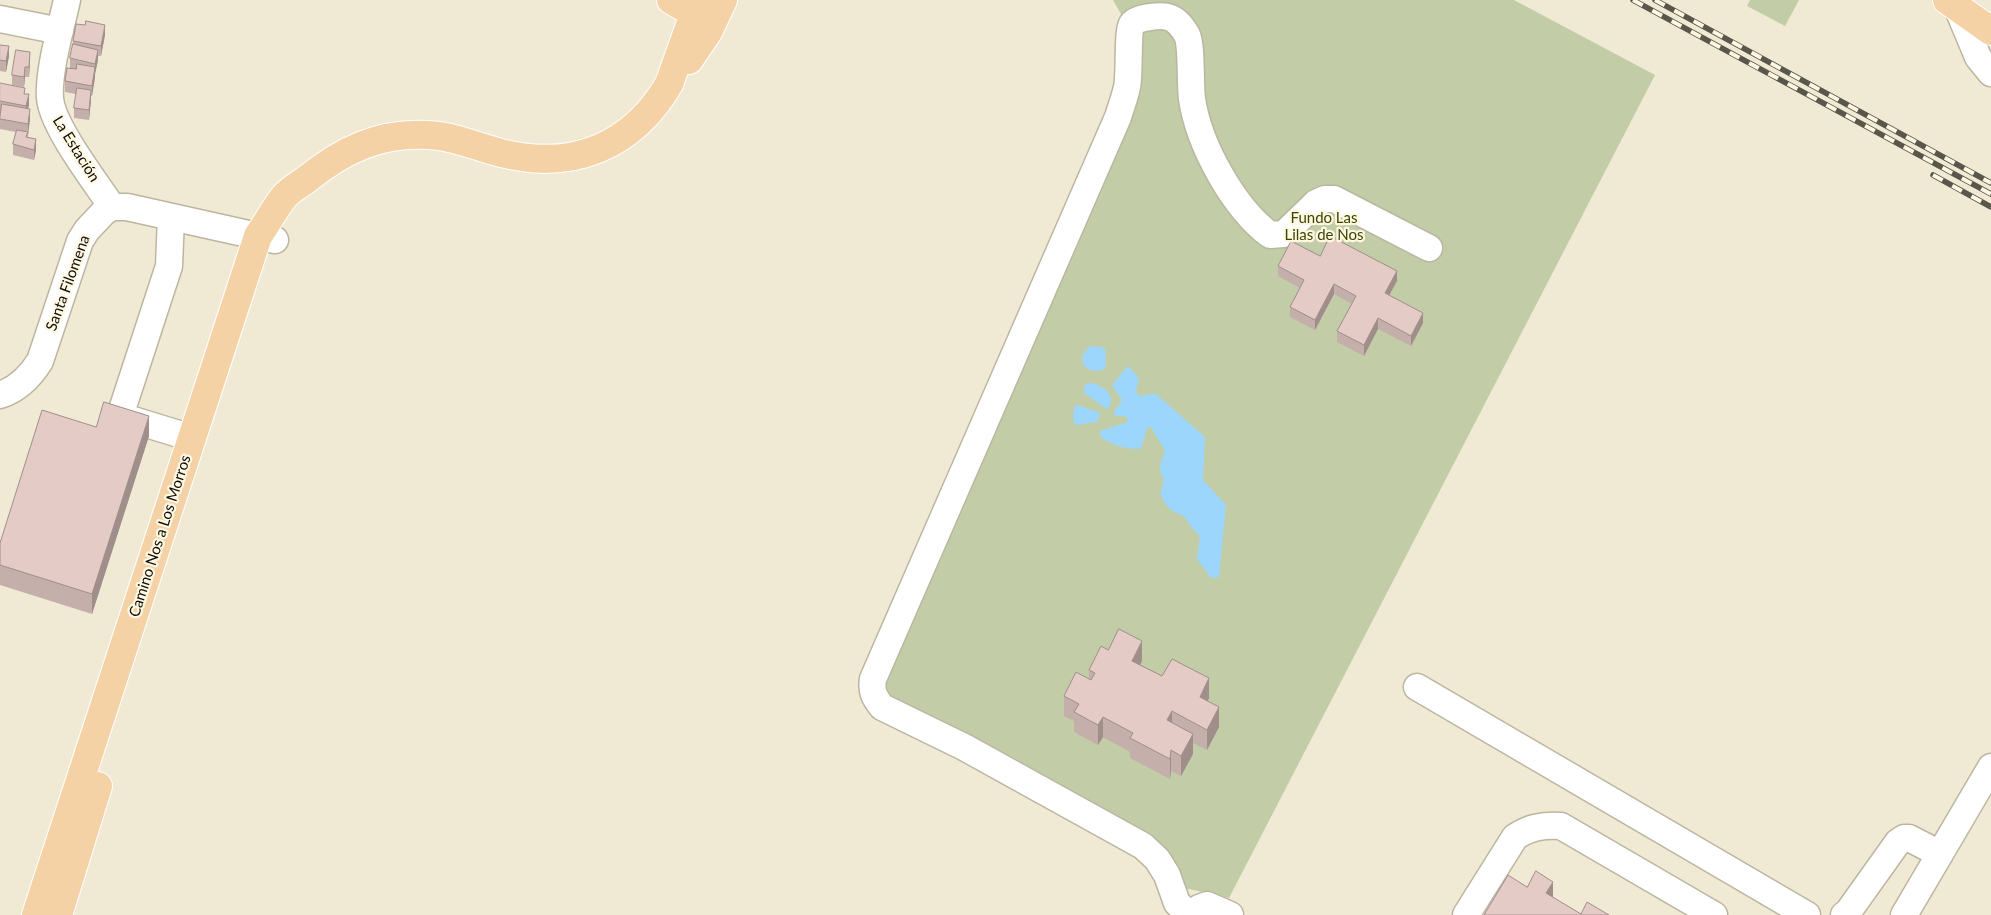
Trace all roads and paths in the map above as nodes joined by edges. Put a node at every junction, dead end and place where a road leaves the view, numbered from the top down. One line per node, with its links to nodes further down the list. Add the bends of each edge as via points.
1 (66, 0): 6 (street, La Estación)
2 (723, 0): 9 (main road, via 698,47)
3 (1952, 3): 7 (main road); 8 (street, via 1978,57)
4 (688, 4): 9 (main road, Camino Nos a Los Morros)
5 (0, 19): 6 (street)
6 (60, 31): 10 (street, La Estación, via 50,90 52,111)
7 (1991, 31)
8 (1991, 73)
9 (669, 84): 12 (main road, Camino Nos a Los Morros, via 655,106 633,128 588,153 557,159 521,157 446,136 407,135 357,146 312,174)
10 (112, 207): 11 (street); 14 (street, Santa Filomena, via 95,220 80,241 40,361 20,385)
11 (171, 217): 12 (street); 15 (street, via 169,266 120,416)
12 (267, 238): 15 (main road, Camino Nos a Los Morros); 19 (main road, Camino Nos a Los Morros)
13 (1428, 248): 20 (street, via 1334,200 1316,203 1284,234 1270,235 1255,224 1236,201 1202,140 1192,100 1188,36 1177,22 1168,17 1139,18 1129,34 1127,87 1118,117 873,679 871,689 882,707 964,747 1143,846 1157,859 1177,903)
14 (0, 395)
15 (192, 438): 19 (main road, Camino Nos a Los Morros)
16 (1417, 687): 25 (street)
17 (1991, 767): 18 (street)
18 (1940, 854): 26 (street, via 1904,838); 27 (street)
19 (49, 908)
20 (1190, 915)
21 (1195, 915): 22 (street, via 1199,908 1207,905)
22 (1230, 915)
23 (1466, 915): 24 (street, via 1515,837 1544,825 1561,826)
24 (1714, 915)
25 (1806, 915)
26 (1844, 915)
27 (1904, 915)

